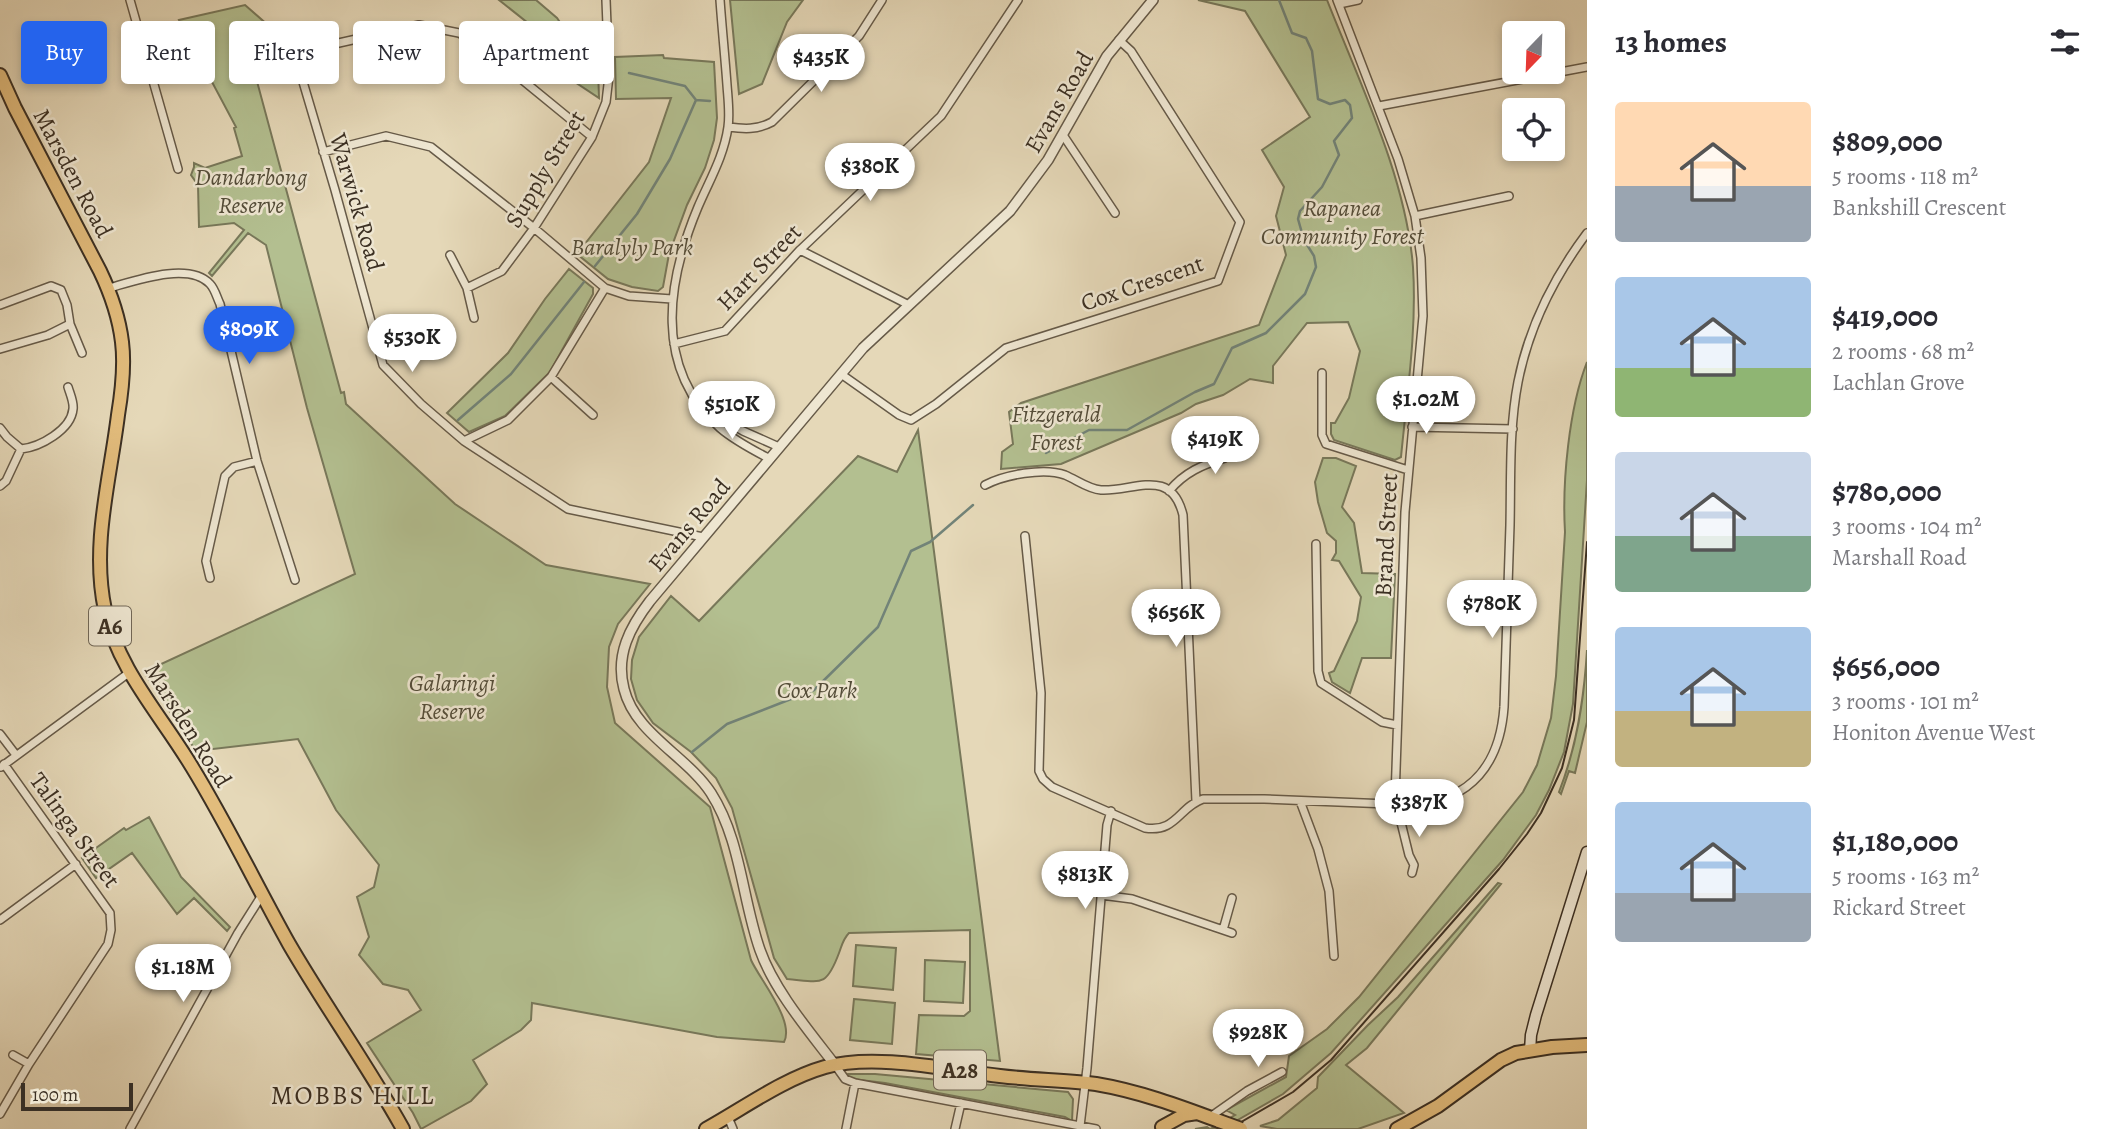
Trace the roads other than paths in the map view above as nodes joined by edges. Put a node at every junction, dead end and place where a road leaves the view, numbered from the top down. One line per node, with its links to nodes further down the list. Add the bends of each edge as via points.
1 (130, 0): 17 (street)
2 (606, 0): 15 (street, Supply Street, via 609,76 606,102)
3 (720, 0): 13 (street)
4 (883, 0): 13 (street, via 859,36 772,122 752,129)
5 (1018, 0): 23 (street, Hart Street, via 942,116)
6 (1153, 0): 9 (street, Evans Road)
7 (1358, 0): 8 (street)
8 (1338, 2): 12 (street, Brand Street)
9 (1119, 40): 14 (street, Evans Road); 37 (street, Cox Crescent, via 1131,51 1240,222 1218,281 1006,348 911,420)
10 (1587, 67): 12 (street)
11 (0, 75): 25 (highway, Marsden Road / A6)
12 (1379, 106): 20 (street, Brand Street)
13 (728, 127): 28 (street, via 679,260)
14 (1063, 135): 19 (street); 30 (street, Evans Road, via 1010,211)
15 (592, 137): 16 (street, Warwick Road, via 476,41 419,25 298,55); 21 (street, Supply Street)
16 (323, 152): 21 (street, via 386,136 431,147); 45 (street, Warwick Road, via 383,365)
17 (178, 169)
18 (1509, 196): 20 (street)
19 (1115, 213)
20 (1415, 216): 42 (street, Brand Street, via 1423,316)
21 (534, 228): 26 (street, Supply Street, via 502,271); 27 (street)
22 (1587, 233): 44 (street, via 1555,280 1537,319 1518,382)
23 (800, 250): 30 (street); 33 (street, Hart Street, via 725,331)
24 (450, 255): 26 (street)
25 (108, 288): 50 (street, via 175,273 195,275 210,284 220,304); 60 (highway, Marsden Road / A6, via 119,320 124,366 99,560 106,611)
26 (467, 288): 31 (street)
27 (605, 288): 28 (street, via 629,296); 38 (street)
28 (672, 299): 33 (street)
29 (0, 305): 32 (street, via 51,286 61,290)
30 (909, 305): 37 (street, Evans Road)
31 (474, 318)
32 (70, 324): 34 (street); 35 (street)
33 (674, 344): 40 (street, via 684,380)
34 (0, 349)
35 (82, 354)
36 (1322, 373): 51 (street, via 1326,444)
37 (841, 374): 47 (street, Evans Road)
38 (551, 377): 41 (street); 45 (street, via 508,420)
39 (68, 387): 48 (street, via 74,406 70,421 45,441)
40 (701, 406): 47 (street); 49 (street, via 722,430)
41 (593, 415)
42 (1412, 427): 44 (street); 51 (street, Brand Street)
43 (0, 428): 48 (street)
44 (1513, 429): 67 (street, via 1500,738 1486,768 1462,790 1427,804)
45 (464, 441): 56 (street, Warwick Road, via 568,509)
46 (1227, 444): 54 (street, via 1225,458 1194,468)
47 (779, 447): 49 (street, Evans Road)
48 (21, 449): 53 (street)
49 (770, 459): 56 (street, Evans Road)
50 (257, 461): 58 (street, via 234,467 225,476 206,561); 59 (street)
51 (1408, 470): 61 (street, Brand Street)
52 (985, 485): 54 (street, via 1003,477 1050,473 1098,490 1146,485)
53 (0, 486)
54 (1169, 491): 65 (street, via 1183,515)
55 (1025, 536): 68 (street, via 1041,693 1041,775 1046,784)
56 (703, 537): 83 (street, Evans Road, via 630,630 621,667 624,691 641,722 698,776 718,806 765,964)
57 (1315, 544): 61 (street, via 1321,683 1382,723)
58 (210, 578)
59 (295, 580)
60 (130, 672): 63 (street); 72 (highway, Marsden Road / A6, via 192,767)
61 (1398, 725): 67 (street, Brand Street)
62 (0, 734): 63 (street)
63 (16, 755): 64 (street)
64 (2, 766): 70 (street, Talinga Street)
65 (1196, 801): 66 (street); 68 (street, via 1161,829 1145,828)
66 (1300, 801): 67 (street); 78 (street, via 1329,891)
67 (1396, 804): 71 (street, Brand Street, via 1414,865)
68 (1111, 811): 73 (street)
69 (1587, 852): 80 (main road, via 1536,1015)
70 (76, 864): 75 (street); 82 (street, Talinga Street, via 110,913 110,937)
71 (1412, 873)
72 (262, 895): 93 (street); 94 (highway, Marsden Road / A6)
73 (1101, 895): 76 (street, via 1132,899); 86 (street)
74 (1231, 898): 76 (street)
75 (0, 920)
76 (1223, 930): 77 (street)
77 (1232, 933)
78 (1334, 956)
79 (1587, 1045): 80 (highway)
80 (1530, 1052): 100 (highway, via 1519,1061 1493,1068)
81 (13, 1055): 82 (street)
82 (29, 1064): 88 (street, Talinga Street)
83 (835, 1065): 85 (street, via 845,1079); 86 (highway, A28, via 888,1063); 90 (highway, A28, via 796,1079)
84 (1282, 1072): 89 (street)
85 (855, 1083): 87 (street); 96 (street)
86 (1085, 1083): 89 (highway, A28); 91 (street)
87 (961, 1103): 91 (street); 97 (street)
88 (0, 1114)
89 (1209, 1117): 92 (highway, via 1184,1115); 99 (highway, A28, bridge)
90 (731, 1123): 95 (highway, A28)
91 (1080, 1126): 98 (street)
92 (1160, 1128)
93 (131, 1129)
94 (403, 1129)
95 (706, 1129)
96 (846, 1129)
97 (956, 1129)
98 (1096, 1129)
99 (1241, 1129)
100 (1397, 1129)

